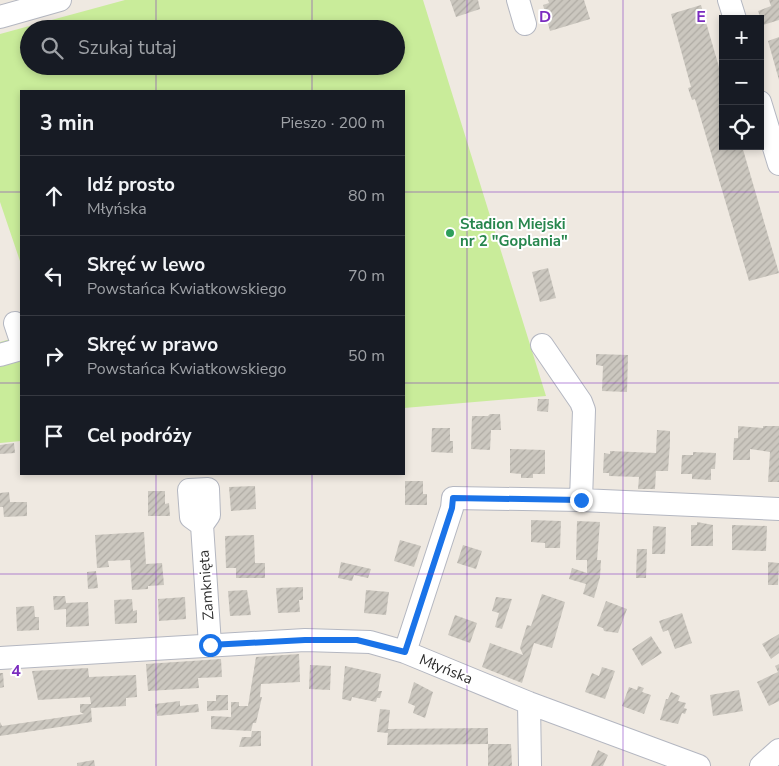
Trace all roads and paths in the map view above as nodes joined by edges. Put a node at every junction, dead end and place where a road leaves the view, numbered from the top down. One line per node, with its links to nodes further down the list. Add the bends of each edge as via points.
1 (60, 0): 5 (street)
2 (518, 0): 6 (street)
3 (729, 0): 4 (street)
4 (734, 15)
5 (0, 17)
6 (525, 24)
7 (761, 105): 8 (street)
8 (779, 164)
9 (542, 345): 12 (street, via 584,410)
10 (20, 349): 11 (street)
11 (0, 355)
12 (581, 500): 13 (street); 16 (street, via 453,498)
13 (779, 509)
14 (202, 525): 15 (street, Zamknięta)
15 (210, 645): 16 (street, Młyńska, via 357,640); 17 (street, Młyńska)
16 (405, 652): 18 (street, Młyńska)
17 (0, 658)
18 (529, 703): 20 (street); 21 (street, Młyńska)
19 (779, 750): 22 (street)
20 (530, 766)
21 (699, 766)
22 (761, 766)

